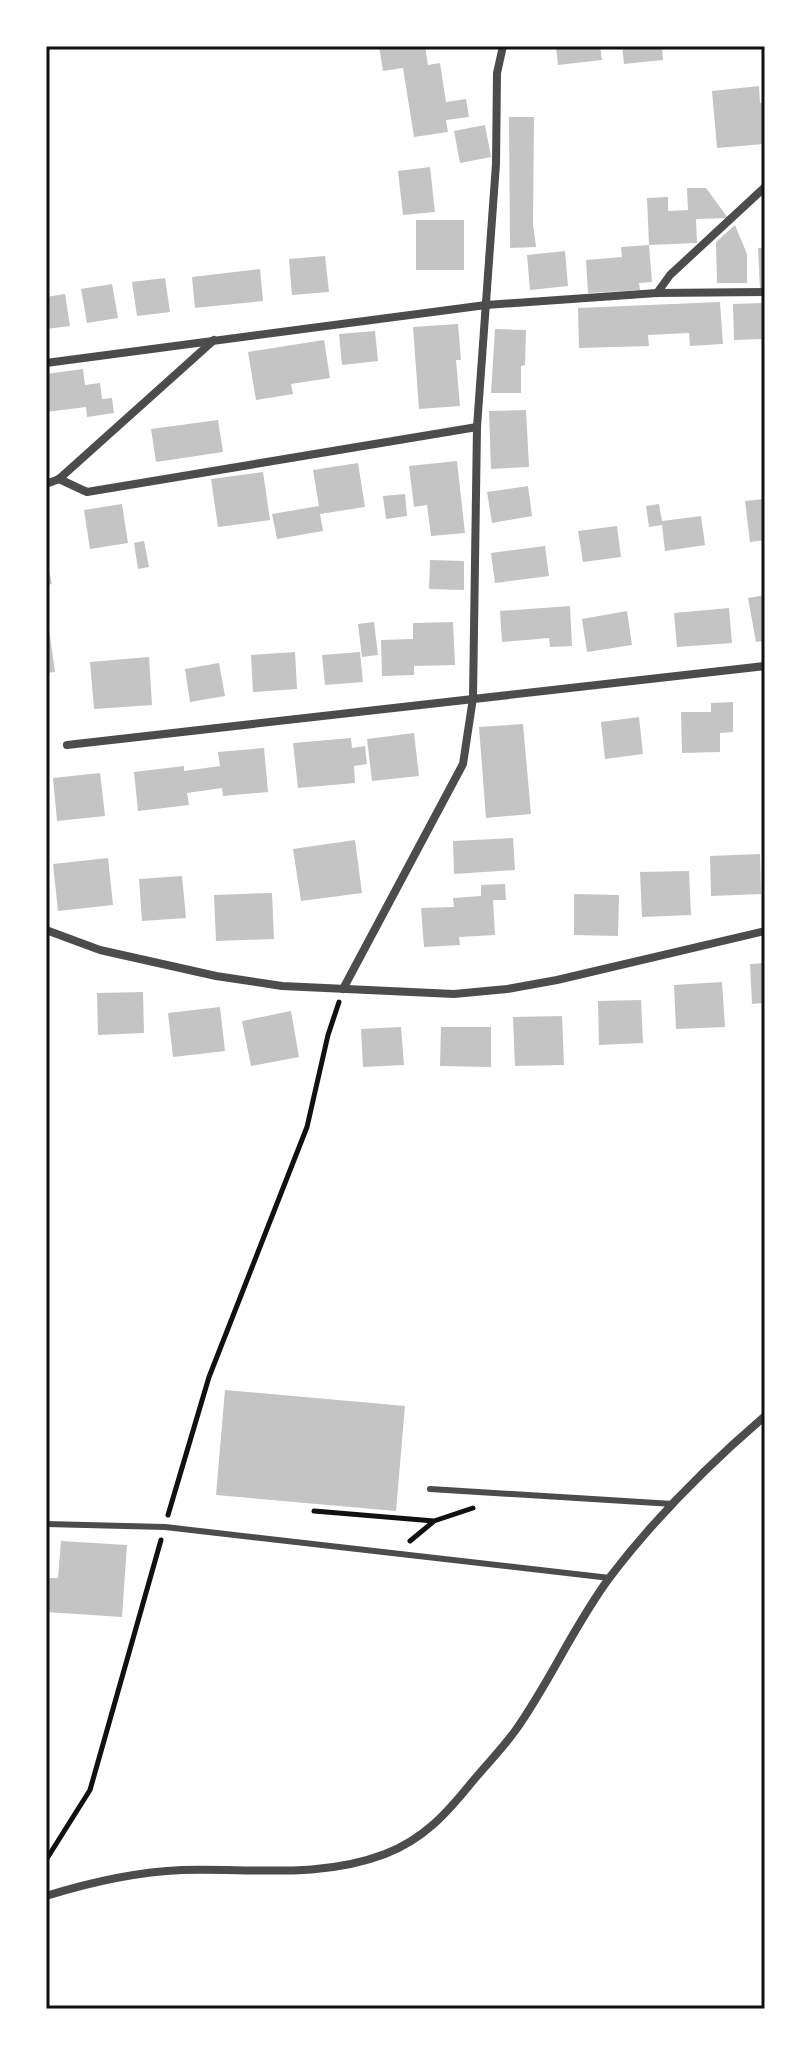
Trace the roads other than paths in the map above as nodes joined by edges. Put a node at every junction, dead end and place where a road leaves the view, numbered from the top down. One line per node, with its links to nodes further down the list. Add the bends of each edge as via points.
1 (503, 46): 5 (street, via 497,73)
2 (765, 187): 4 (street)
3 (765, 292): 4 (street)
4 (657, 293): 5 (street)
5 (486, 305): 6 (street); 8 (street)
6 (215, 339): 7 (street); 9 (street)
7 (46, 363)
8 (477, 427): 9 (street, via 87,492); 12 (street)
9 (59, 479): 10 (street)
10 (46, 484)
11 (765, 666): 12 (street)
12 (473, 698): 13 (street); 16 (street, via 463,764)
13 (67, 745)
14 (46, 930): 16 (street, via 100,950 216,976)
15 (765, 931): 16 (street, via 507,989 454,994)
16 (343, 989)
17 (765, 1416): 19 (street)
18 (430, 1489): 19 (lane)
19 (673, 1504): 21 (street)
20 (46, 1524): 21 (lane, via 165,1527)
21 (610, 1578): 22 (street, via 514,1732 446,1813 411,1842 350,1865 137,1873)
22 (46, 1896)

